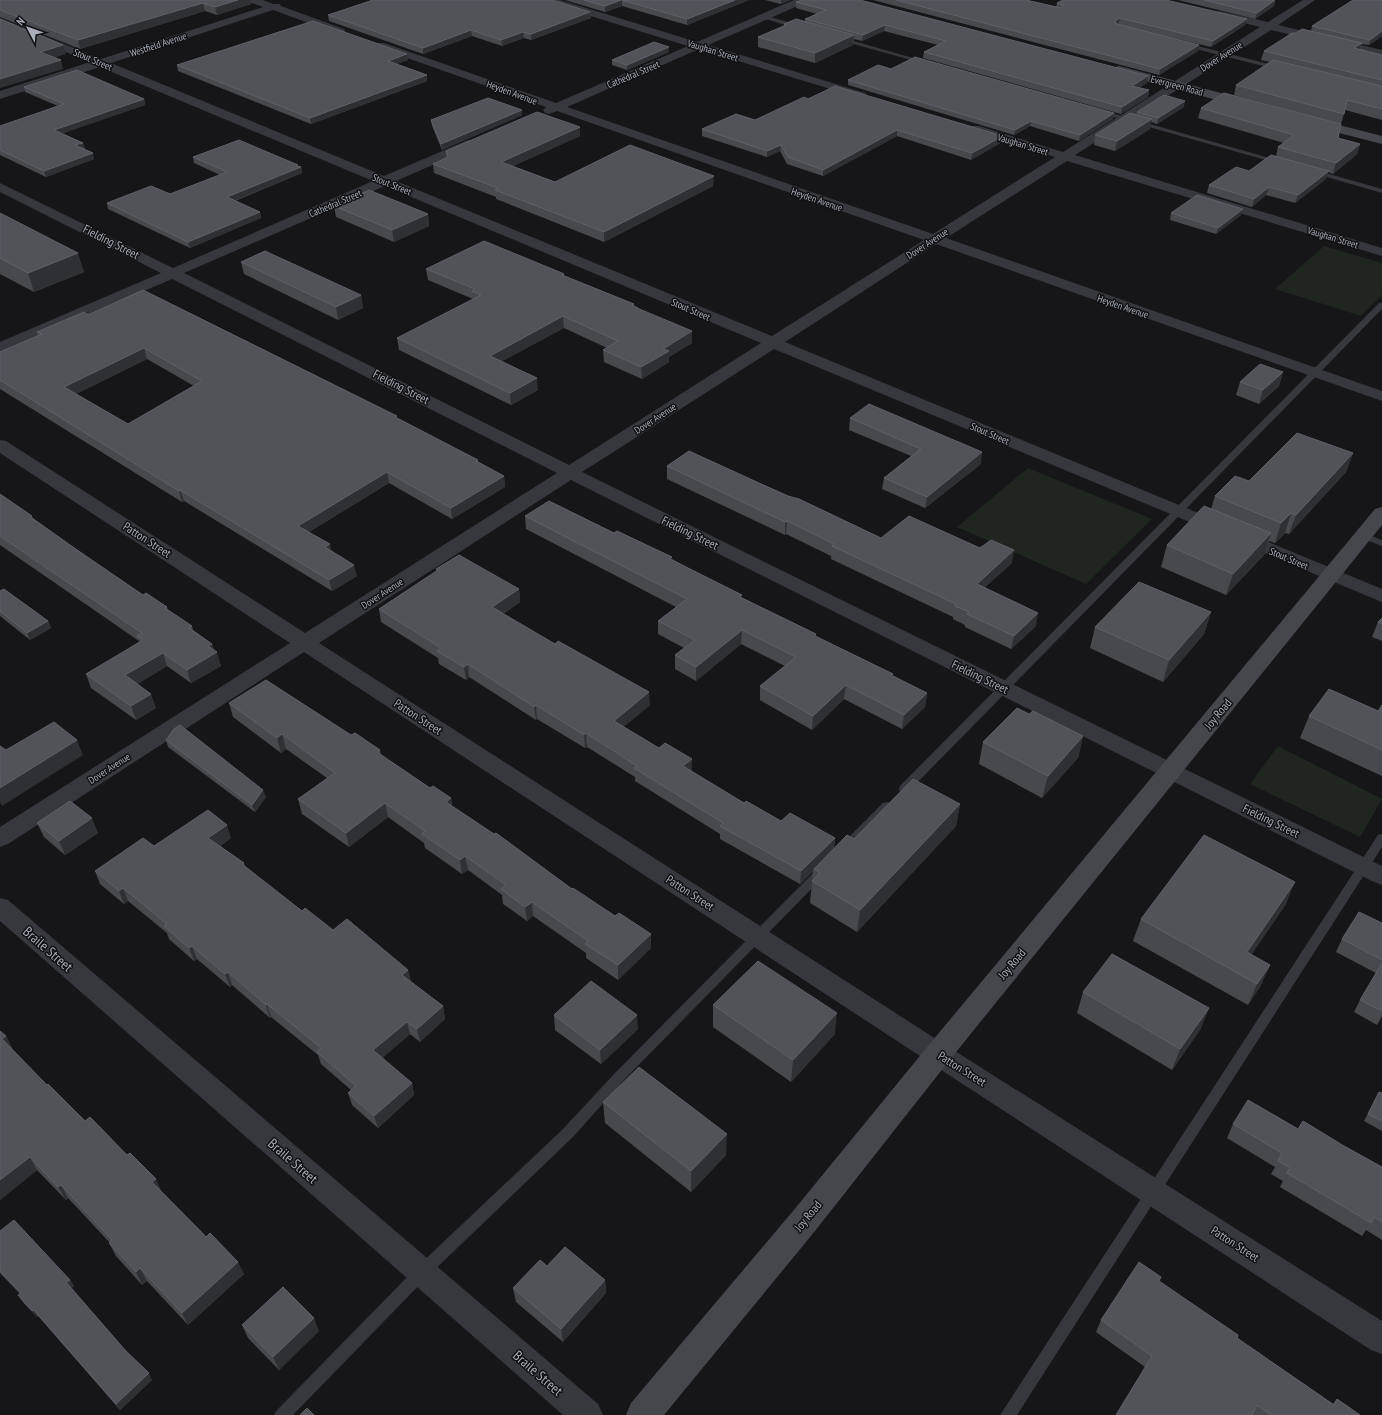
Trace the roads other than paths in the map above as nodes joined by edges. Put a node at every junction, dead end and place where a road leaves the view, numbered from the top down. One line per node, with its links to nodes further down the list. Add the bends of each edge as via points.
1 (253, 0): 6 (street)
2 (549, 0): 16 (street, Vaughan Street)
3 (803, 0): 8 (street, Cathedral Street)
4 (1310, 0): 10 (street, Dover Avenue)
5 (287, 2): 6 (street, Westfield Avenue)
6 (273, 7): 12 (street); 19 (street, Westfield Avenue)
7 (1211, 12): 10 (street)
8 (764, 17): 11 (lane); 16 (street, Cathedral Street)
9 (0, 21): 19 (street, Stout Street)
10 (1269, 26): 17 (street); 18 (street, Dover Avenue)
11 (804, 28)
12 (356, 36)
13 (834, 37): 20 (lane)
14 (371, 42): 27 (street, Heyden Avenue)
15 (1180, 43): 18 (lane)
16 (698, 46): 25 (street, Vaughan Street); 27 (street, Cathedral Street)
17 (1382, 53)
18 (1224, 54): 22 (lane); 23 (street, Dover Avenue)
19 (101, 62): 24 (street, Westfield Avenue); 38 (street, Stout Street)
20 (934, 65)
21 (1108, 67): 23 (main road, Evergreen Road)
22 (1283, 69)
23 (1175, 85): 26 (main road, Evergreen Road); 31 (street, Dover Avenue)
24 (0, 95)
25 (875, 99)
26 (1255, 106)
27 (555, 107): 29 (street, Cathedral Street); 41 (street, Heyden Avenue)
28 (1094, 110): 31 (lane)
29 (541, 113)
30 (1300, 118): 34 (main road)
31 (1123, 119): 35 (street, Dover Avenue); 36 (lane)
32 (966, 127): 35 (street, Vaughan Street)
33 (484, 138): 38 (street, Cathedral Street)
34 (1382, 140)
35 (1064, 156): 41 (street, Dover Avenue); 42 (street, Vaughan Street)
36 (1282, 163)
37 (1305, 170): 40 (lane)
38 (384, 181): 43 (street, Cathedral Street); 45 (street, Stout Street)
39 (0, 187): 43 (street, Fielding Street)
40 (1382, 191)
41 (933, 239): 45 (street, Dover Avenue); 47 (street, Heyden Avenue)
42 (1382, 252)
43 (173, 273): 46 (street, Cathedral Street); 50 (street, Fielding Street)
44 (1382, 305): 47 (lane)
45 (772, 343): 50 (street, Dover Avenue); 51 (street, Stout Street)
46 (0, 348)
47 (1316, 373): 48 (street, Heyden Avenue); 51 (lane)
48 (1382, 396)
49 (0, 445): 56 (street, Patton Street)
50 (570, 472): 56 (street, Dover Avenue); 57 (street, Fielding Street)
51 (1178, 512): 54 (street, Stout Street); 57 (lane)
52 (1382, 513): 53 (main road, Joy Road)
53 (1373, 539): 54 (main road, Joy Road)
54 (1331, 575): 55 (street, Stout Street); 58 (main road, Joy Road)
55 (1382, 596)
56 (304, 643): 59 (street, Dover Avenue); 64 (street, Patton Street)
57 (1003, 688): 58 (street, Fielding Street); 64 (lane)
58 (1171, 772): 61 (street, Fielding Street); 65 (main road, Joy Road)
59 (0, 838)
60 (1382, 838): 61 (lane)
61 (1363, 867): 62 (street, Fielding Street); 66 (lane)
62 (1382, 876)
63 (0, 907): 67 (street, Braile Street)
64 (757, 936): 65 (street, Patton Street); 67 (lane, via 568,1133)
65 (938, 1054): 66 (street, Patton Street); 71 (main road, Joy Road)
66 (1153, 1192): 68 (street, Patton Street); 72 (lane)
67 (422, 1272): 69 (lane); 70 (street, Braile Street)
68 (1382, 1339)
69 (282, 1415)
70 (586, 1415)
71 (643, 1415)
72 (1008, 1415)

